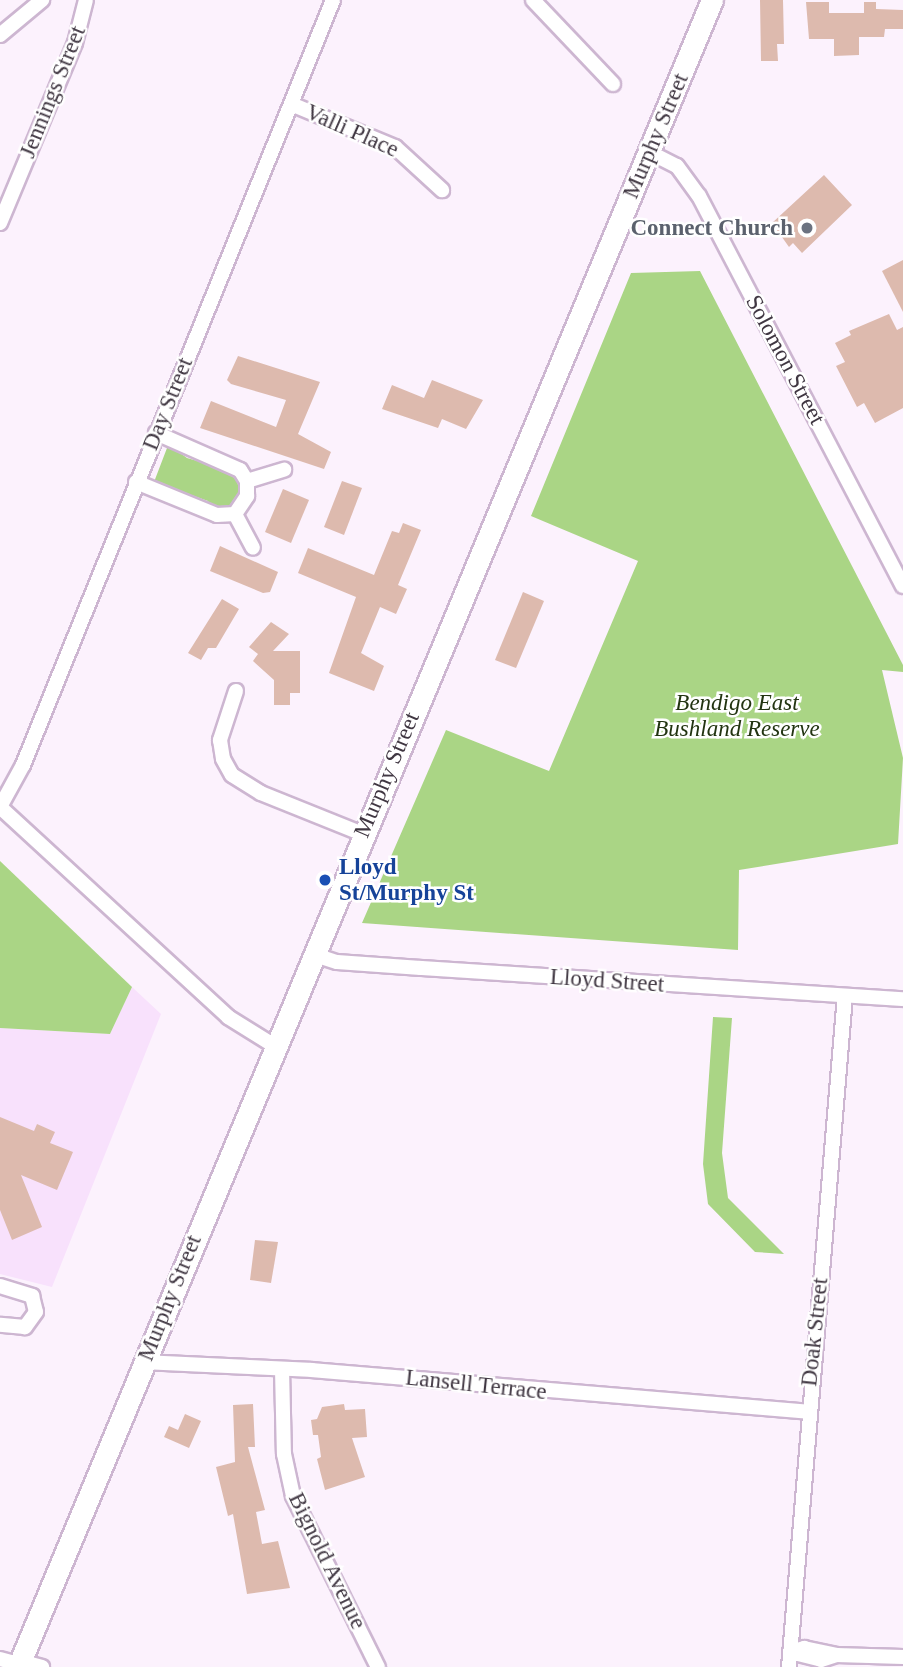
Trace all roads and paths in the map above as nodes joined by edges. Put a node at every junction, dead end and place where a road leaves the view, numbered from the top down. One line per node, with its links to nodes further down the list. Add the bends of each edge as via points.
1 (42, 0): 6 (street)
2 (85, 0): 11 (street, Jennings Street, via 75,43)
3 (333, 0): 8 (street, Day Street)
4 (533, 0): 7 (street)
5 (712, 0): 9 (street, Murphy Street)
6 (0, 34)
7 (613, 84)
8 (291, 104): 10 (street, Valli Place, via 395,147); 12 (street, Day Street)
9 (649, 152): 18 (street, Solomon Street, via 677,166 699,196); 21 (street, Murphy Street)
10 (442, 190)
11 (0, 223)
12 (156, 433): 14 (street, via 233,465); 15 (street, Day Street)
13 (284, 470): 14 (street)
14 (247, 481): 16 (street, via 247,496)
15 (136, 482): 16 (street, via 212,513); 20 (street, Day Street, via 23,765)
16 (235, 514): 17 (street)
17 (253, 548)
18 (903, 586)
19 (236, 691): 21 (street, via 220,740 232,775 261,793)
20 (0, 807): 25 (street, via 228,1017)
21 (363, 834): 22 (street, Murphy Street)
22 (312, 954): 23 (street, Lloyd Street, via 351,963); 25 (street, Murphy Street)
23 (845, 996): 24 (street, Lloyd Street); 30 (street, Doak Street)
24 (903, 999)
25 (273, 1045): 28 (street, Murphy Street)
26 (0, 1286): 27 (street, via 32,1296 36,1312 25,1327)
27 (0, 1325)
28 (144, 1362): 29 (street, Lansell Terrace); 33 (street, Murphy Street)
29 (282, 1369): 30 (street, Lansell Terrace); 35 (street, Bignold Avenue, via 284,1454 293,1496)
30 (807, 1412): 32 (street, Doak Street)
31 (903, 1657): 32 (street, via 836,1655)
32 (790, 1660)
33 (14, 1663): 34 (street)
34 (42, 1667)
35 (378, 1667)

